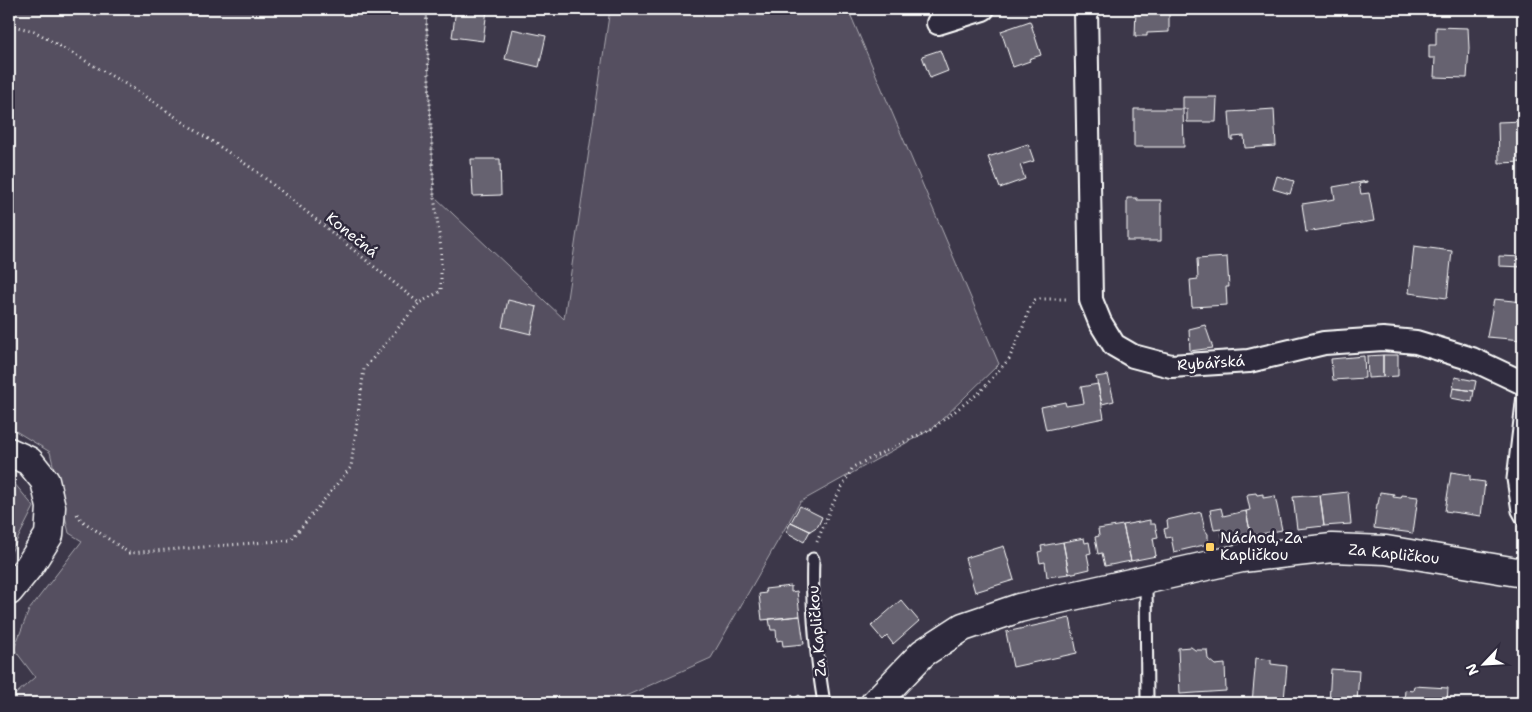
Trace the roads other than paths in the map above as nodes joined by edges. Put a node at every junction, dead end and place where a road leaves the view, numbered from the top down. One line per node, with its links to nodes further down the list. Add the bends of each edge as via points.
1 (983, 9): 3 (street)
2 (1086, 9): 4 (street, Rybářská, via 1091,300 1114,345 1133,356 1171,366 1249,360 1324,343 1383,339 1416,342 1472,359)
3 (938, 23)
4 (1523, 383)
5 (1523, 394): 6 (lane)
6 (1520, 444): 8 (lane, via 1513,478 1518,511)
7 (9, 452): 12 (street, via 29,461 45,481 51,507 49,535)
8 (1523, 520)
9 (813, 558): 13 (lane, Za Kapličkou, via 812,593)
10 (1523, 573): 11 (street, Za Kapličkou, via 1386,550 1332,548 1242,558)
11 (1146, 578): 14 (street, Za Kapličkou, via 1019,608 963,627 923,653); 15 (lane)
12 (9, 591)
13 (824, 703)
14 (875, 703)
15 (1146, 703)

